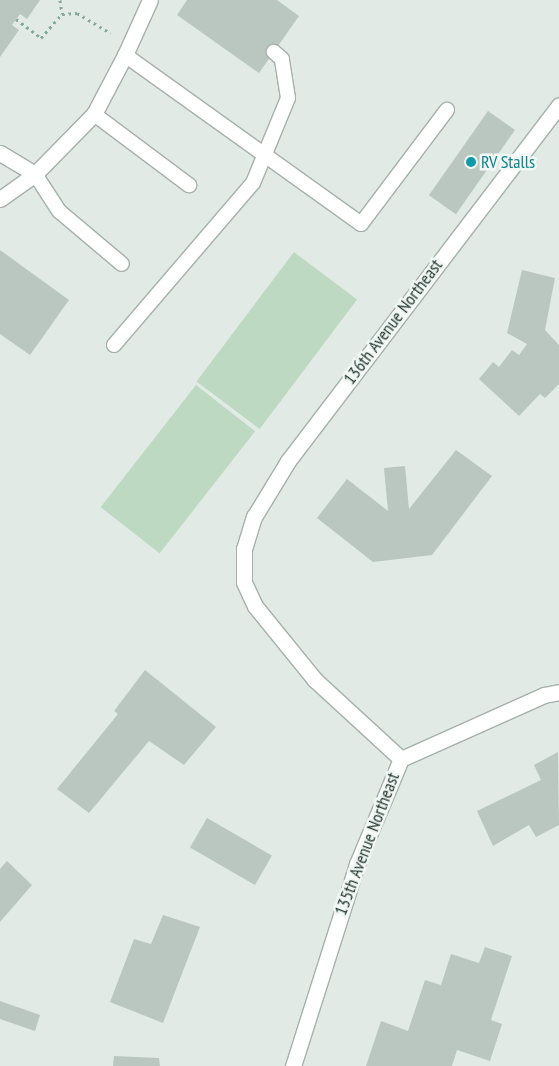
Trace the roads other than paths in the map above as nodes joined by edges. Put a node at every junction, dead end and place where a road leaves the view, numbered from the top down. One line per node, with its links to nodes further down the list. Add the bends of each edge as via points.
1 (150, 0): 2 (street)
2 (128, 50): 6 (street); 8 (lane)
3 (274, 52): 8 (lane, via 282,59 288,98)
4 (559, 105): 15 (street, 136th Avenue Northeast, via 288,461 254,517 244,548 244,582 255,606 315,680)
5 (447, 110): 8 (lane, via 361,224)
6 (94, 114): 9 (street); 10 (lane)
7 (0, 153): 9 (street)
8 (265, 157): 13 (lane, via 253,183)
9 (35, 174): 11 (street); 12 (lane, via 59,211)
10 (189, 185)
11 (0, 199)
12 (122, 264)
13 (114, 345)
14 (559, 692): 15 (street, 135th Avenue Northeast, via 544,695)
15 (401, 759): 16 (street, 135th Avenue Northeast, via 357,864)
16 (292, 1066)

